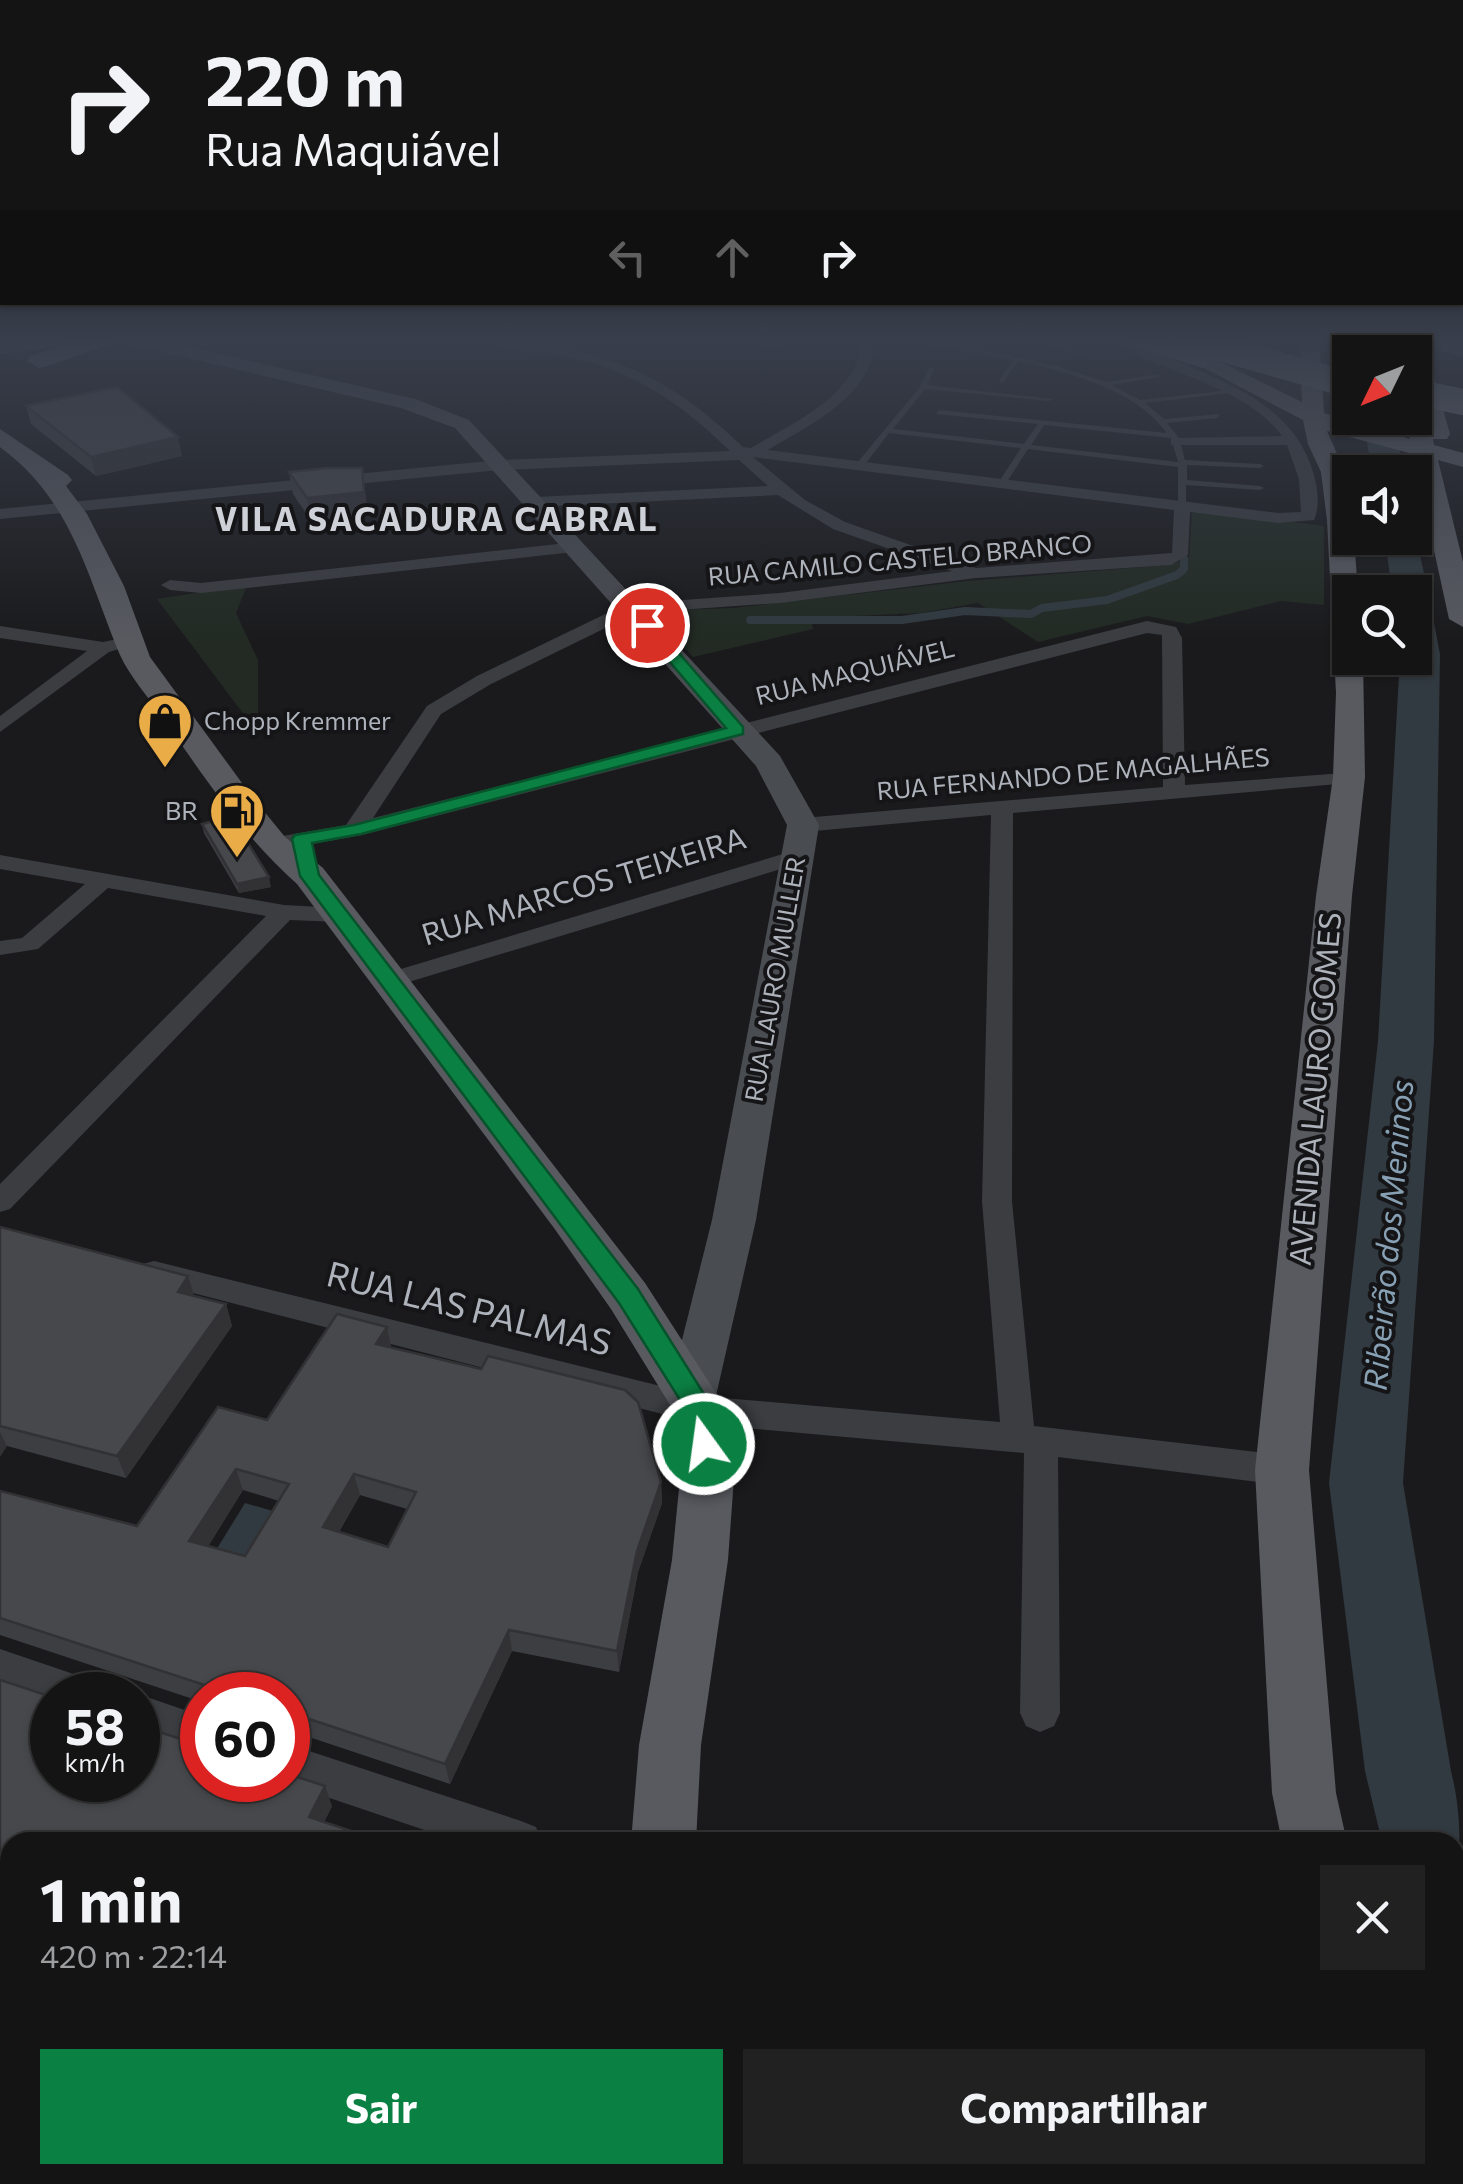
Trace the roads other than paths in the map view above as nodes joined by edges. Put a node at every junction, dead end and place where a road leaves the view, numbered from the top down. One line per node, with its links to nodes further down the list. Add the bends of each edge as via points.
1 (6, 441): 24 (main road)
2 (477, 441): 16 (street, RUA LAURO MULLER)
3 (733, 441): 13 (street)
4 (767, 441): 13 (street)
5 (881, 441): 17 (lane)
6 (981, 441): 12 (lane)
7 (1031, 441): 12 (lane)
8 (1176, 441): 15 (lane)
9 (1322, 441): 25 (street, via 1307,475 1311,508 1304,518)
10 (1327, 441): 39 (main road, AVENIDA LAURO GOMES, via 1340,520)
11 (1369, 441): 14 (main road)
12 (1028, 446): 15 (lane); 20 (lane)
13 (748, 453): 16 (street); 17 (street); 22 (street)
14 (1434, 453): 27 (main road); 32 (main road)
15 (1184, 464): 18 (lane); 19 (lane)
16 (498, 465): 23 (street, RUA LAURO MULLER); 24 (street)
17 (860, 465): 20 (street)
18 (1260, 466)
19 (1182, 482): 21 (lane); 25 (lane)
20 (1002, 483): 25 (street)
21 (1260, 488)
22 (784, 490): 23 (street); 29 (street, via 864,536)
23 (535, 502): 28 (street, RUA LAURO MULLER)
24 (79, 505): 26 (street); 34 (main road, via 110,586); 44 (main road, via 133,590 159,653)
25 (1182, 506): 29 (street, RUA CAMILO CASTELO BRANCO, via 1179,557)
26 (0, 514)
27 (1463, 526)
28 (576, 547): 30 (street); 31 (street, RUA LAURO MULLER)
29 (976, 573): 31 (street, RUA CAMILO CASTELO BRANCO, via 780,598)
30 (170, 586)
31 (632, 608): 38 (street, RUA LAURO MULLER); 42 (street, RUA CAMILO CASTELO BRANCO, via 434,710)
32 (1463, 619)
33 (0, 632): 34 (street)
34 (118, 645): 36 (street); 44 (main road, via 136,658)
35 (0, 697): 36 (street)
36 (32, 702): 37 (street)
37 (0, 726)
38 (737, 731): 40 (street, RUA MAQUIÁVEL, via 1159,628 1172,633 1175,649); 42 (street, RUA MAQUIÁVEL); 43 (street, RUA LAURO MULLER, via 768,762)
39 (1349, 777): 40 (street, RUA FERNANDO DE MAGALHÃES); 55 (main road, AVENIDA LAURO GOMES)
40 (1174, 790): 41 (street, RUA FERNANDO DE MAGALHÃES)
41 (1002, 807): 43 (street, RUA FERNANDO DE MAGALHÃES); 54 (street, via 998,1201)
42 (354, 830): 44 (street, RUA MAQUIÁVEL)
43 (800, 841): 50 (street, RUA MARCOS TEIXEIRA); 53 (street, RUA LAURO MULLER)
44 (295, 853): 48 (main road)
45 (0, 862): 46 (street)
46 (101, 882): 47 (street); 49 (street, via 29,944)
47 (284, 912): 48 (street); 51 (street)
48 (339, 915): 50 (main road)
49 (0, 948)
50 (390, 980): 53 (main road, via 628,1296)
51 (0, 1202)
52 (128, 1265): 53 (street, RUA LAS PALMAS)
53 (696, 1403): 54 (street, RUA LAS PALMAS); 61 (main road, RUA LAURO MULLER, via 708,1478 670,1745)
54 (1030, 1439): 55 (street, RUA LAS PALMAS); 58 (street)
55 (1282, 1470): 62 (main road, AVENIDA LAURO GOMES)
56 (0, 1667): 57 (street)
57 (30, 1677)
58 (1040, 1713)
59 (310, 1771): 60 (street)
60 (491, 1832)
61 (665, 1832)
62 (1312, 1832)

